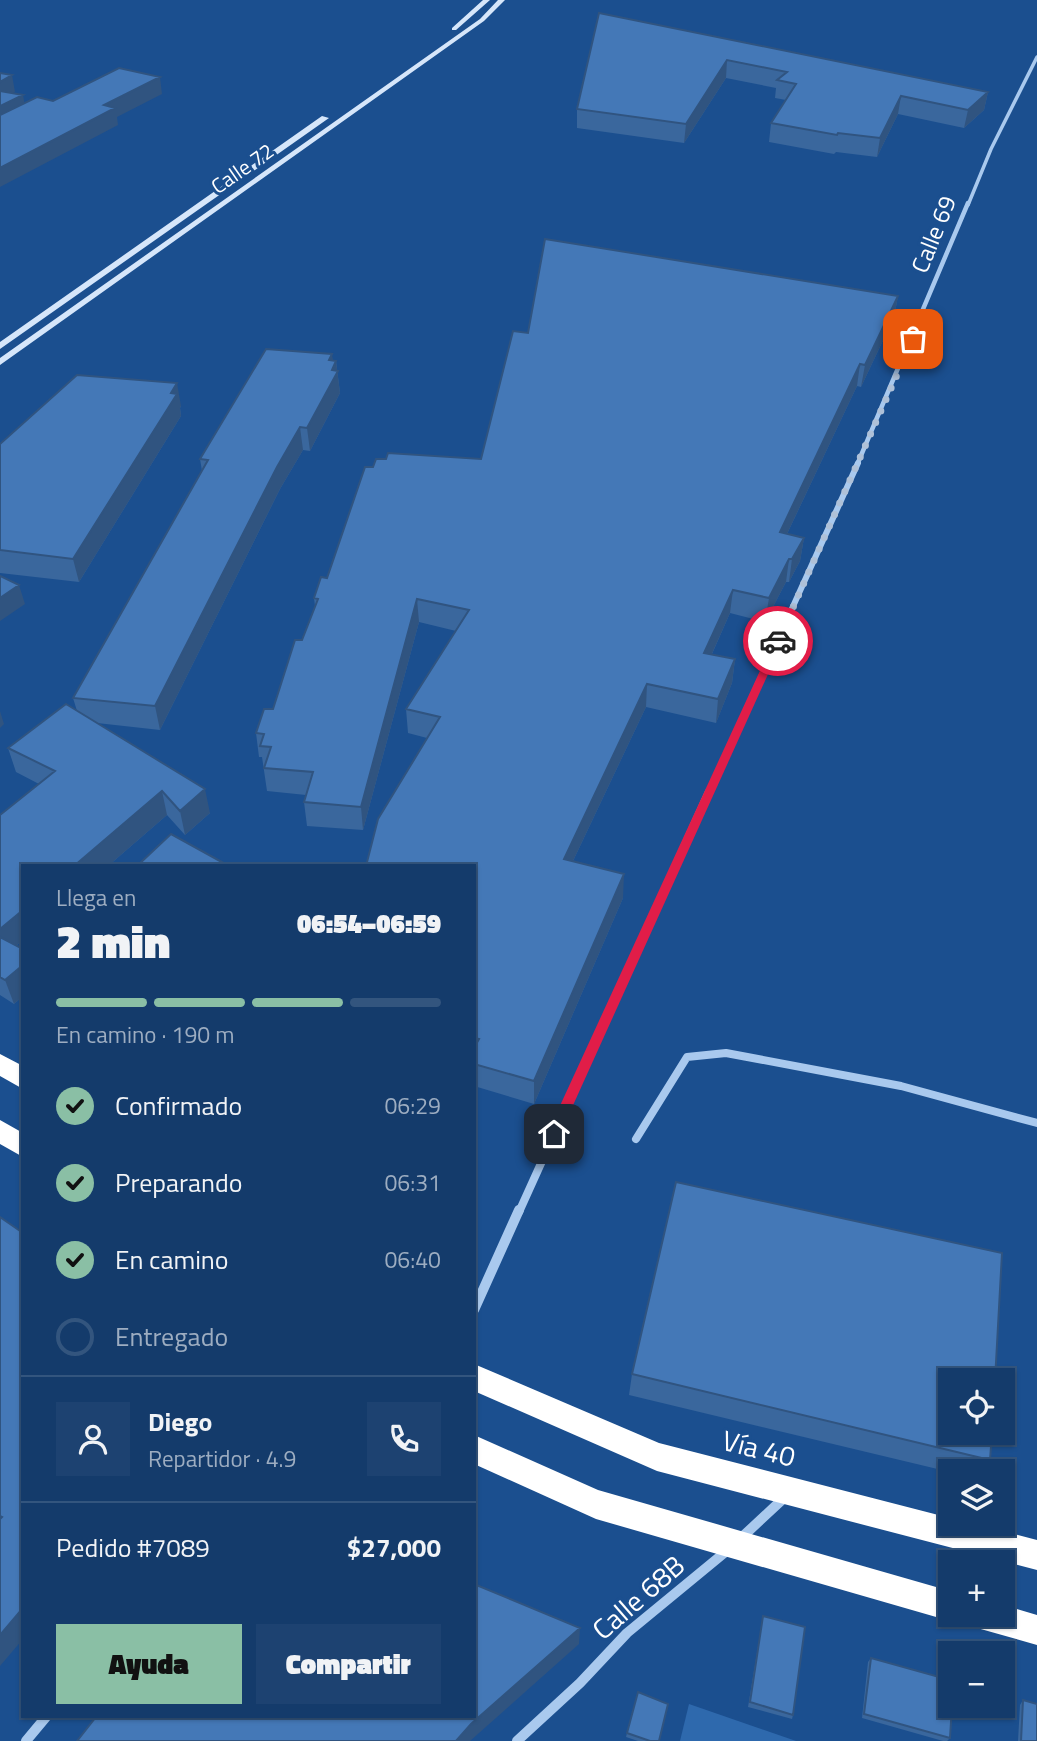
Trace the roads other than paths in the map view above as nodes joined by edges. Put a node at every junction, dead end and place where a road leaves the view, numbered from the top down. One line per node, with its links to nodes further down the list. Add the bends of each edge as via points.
1 (487, 0): 4 (main road, Calle 72, via 455,28)
2 (502, 0): 5 (main road, Calle 72, via 482,20)
3 (1037, 57): 12 (street, Calle 69, via 991,149 883,408)
4 (0, 346)
5 (0, 362)
6 (0, 1063): 7 (highway)
7 (21, 1078)
8 (1037, 1123): 10 (street, via 901,1086 726,1054 687,1057)
9 (0, 1130): 11 (highway)
10 (636, 1139)
11 (21, 1146)
12 (476, 1306)
13 (476, 1378): 15 (highway, Vía 40, via 657,1457)
14 (476, 1450): 16 (highway, via 596,1504)
15 (792, 1490): 16 (street, Calle 68B); 17 (highway, Vía 40)
16 (736, 1544): 18 (highway); 23 (street, Calle 68B, via 626,1633)
17 (1037, 1555)
18 (938, 1603)
19 (1015, 1624): 20 (highway)
20 (1037, 1630)
21 (45, 1718): 22 (street)
22 (26, 1741)
23 (517, 1741)

